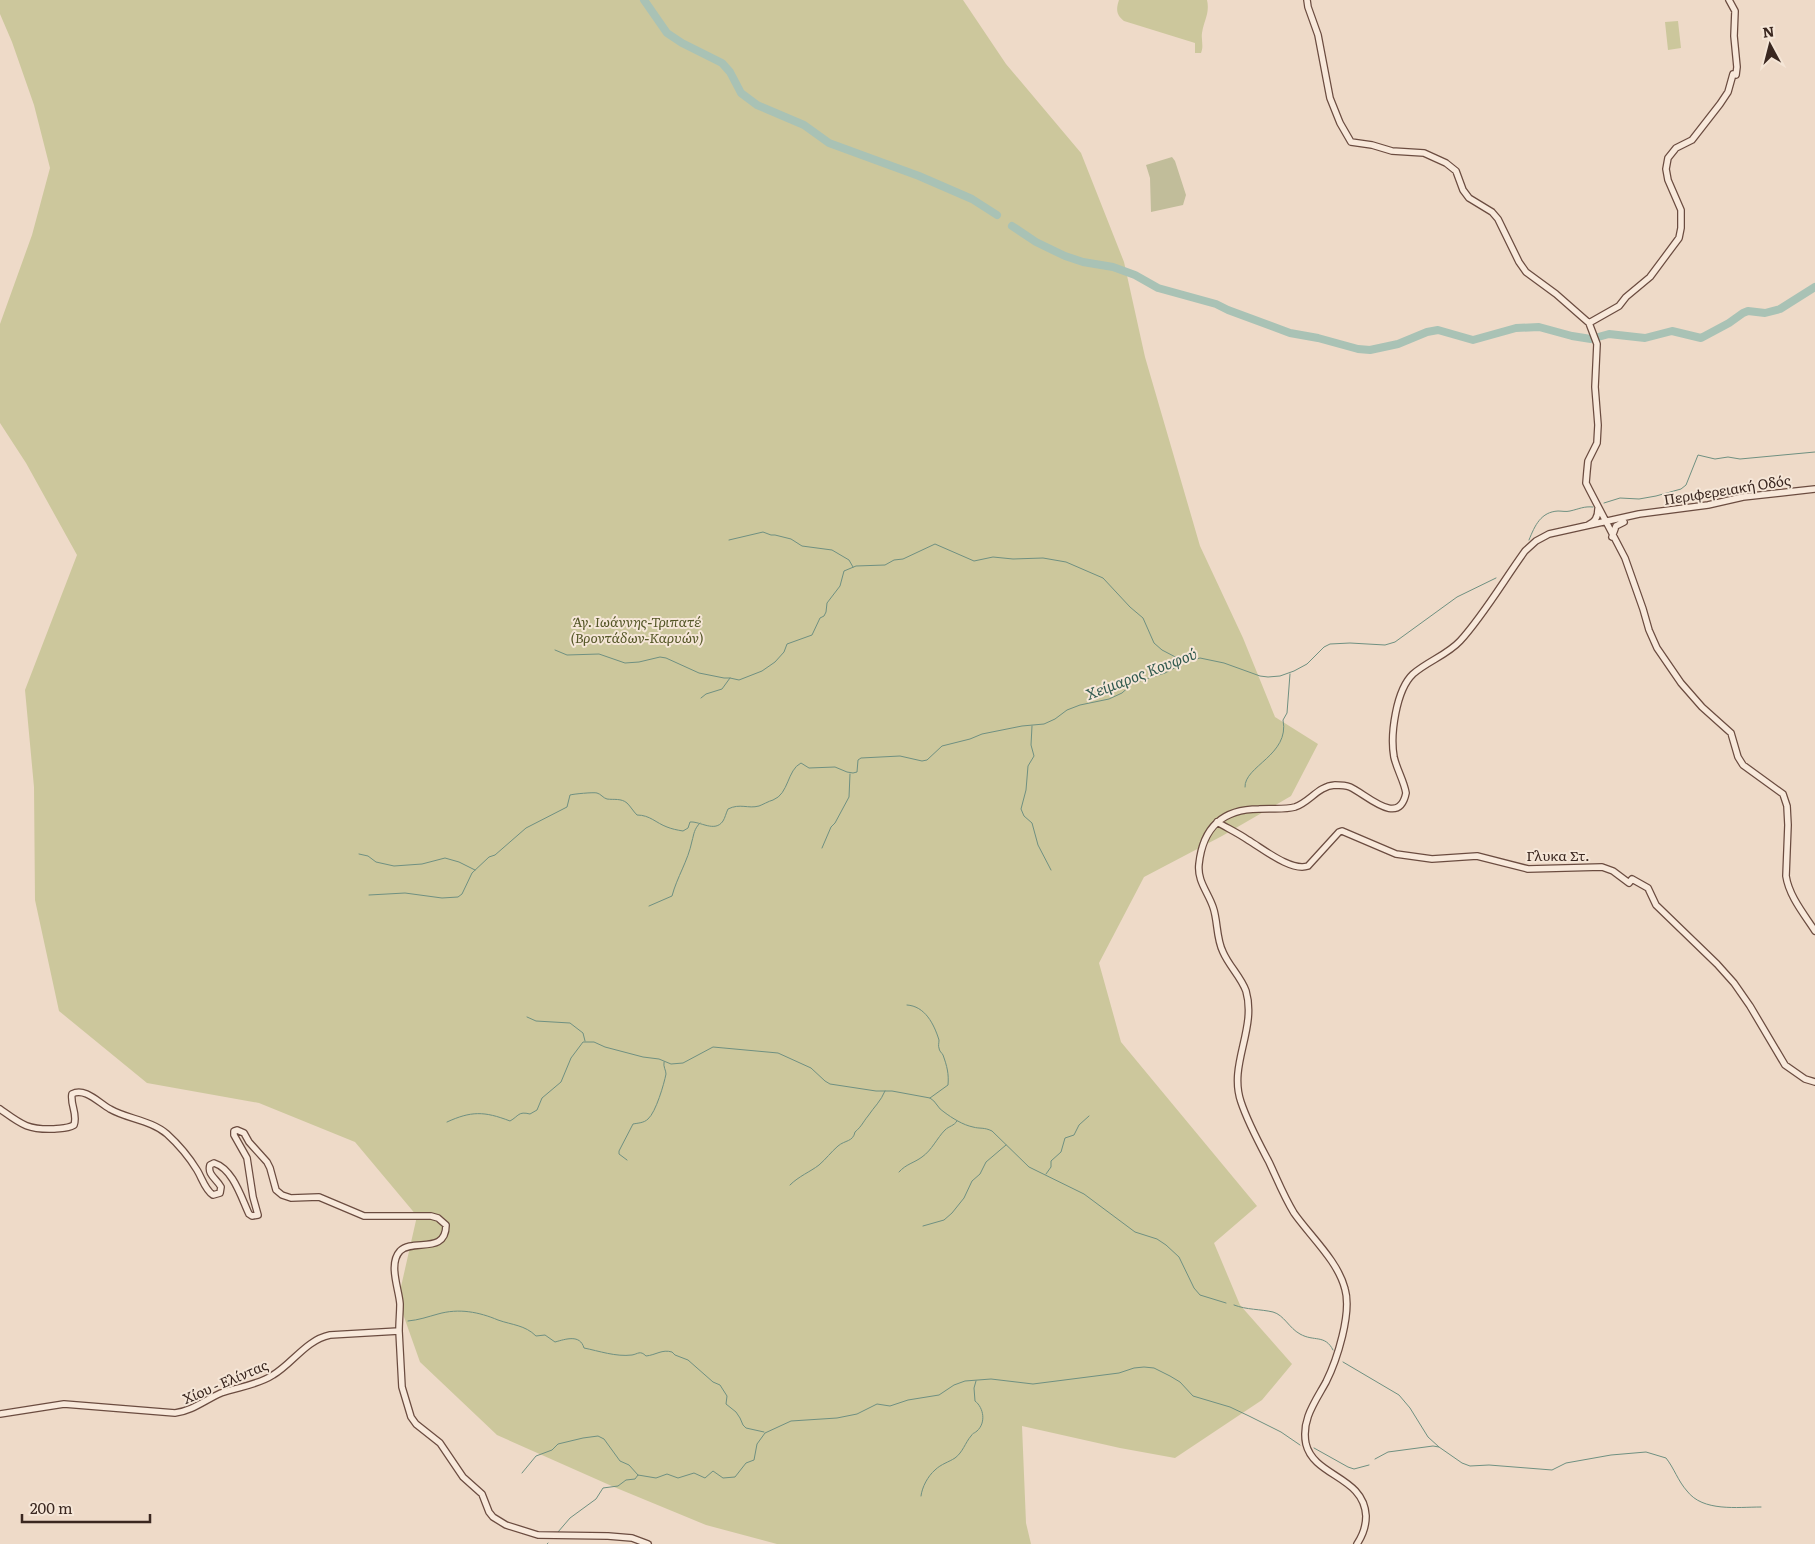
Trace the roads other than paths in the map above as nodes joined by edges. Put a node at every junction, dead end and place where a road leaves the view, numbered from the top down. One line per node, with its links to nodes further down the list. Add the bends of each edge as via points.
1 (1308, 0): 3 (main road, via 1330,98 1351,142 1392,151 1424,153 1446,163 1456,172 1469,198 1498,219 1526,272)
2 (1729, 0): 3 (main road, via 1736,11 1737,67 1728,92 1692,140 1676,148 1668,158 1668,180 1681,210 1679,238 1650,277 1619,306)
3 (1589, 323): 5 (main road, via 1595,338 1598,439 1588,461 1586,483)
4 (1815, 489): 6 (main road, Περιφερειακή Οδός)
5 (1598, 509): 8 (main road); 9 (main road, via 1594,522)
6 (1642, 514): 7 (main road, Περιφερειακή Οδός); 8 (main road, Περιφερειακή Οδός)
7 (1624, 522): 8 (main road, Περιφερειακή Οδός); 11 (main road, via 1616,526)
8 (1606, 524): 9 (main road, Περιφερειακή Οδός); 10 (main road, Περιφερειακή Οδός); 11 (main road)
9 (1585, 526): 10 (main road, Περιφερειακή Οδός)
10 (1562, 532): 12 (main road, Περιφερειακή Οδός, via 1549,534 1530,546 1460,640 1406,682 1398,702 1393,738 1395,760 1406,793 1401,805 1384,808 1352,788 1332,785 1297,806 1239,811)
11 (1612, 537): 13 (main road, via 1624,558 1658,650 1681,683 1731,733 1743,765 1783,794 1788,825 1788,885)
12 (1217, 822): 14 (main road, Γλυκα Στ., via 1269,854 1301,868 1308,866 1342,831 1396,854 1432,859 1478,856 1528,869 1609,868 1648,888 1656,905 1734,983 1783,1062); 19 (main road, via 1204,844 1198,872 1214,910 1221,949 1242,983 1247,999 1248,1017 1236,1076 1240,1101 1289,1203 1338,1272 1347,1296 1346,1320 1334,1361 1307,1417 1305,1432 1312,1457 1354,1488 1362,1500 1365,1525)
13 (1815, 931)
14 (1815, 1082)
15 (0, 1109): 16 (main road, via 27,1127 68,1128 76,1119 72,1094 87,1094 113,1111 162,1130 185,1154 213,1195 222,1190 209,1168 214,1163 220,1166 252,1216 258,1215 248,1158 235,1138 235,1130 244,1133 267,1162 276,1190 282,1195 291,1198 320,1197 364,1216 438,1218 446,1227 438,1241 406,1248 397,1256 394,1269 400,1305)
16 (399, 1332): 17 (main road, Χίου - Ελίντας, via 321,1338 270,1378 220,1394 184,1412 64,1404); 18 (main road, via 402,1387 411,1417 440,1443 463,1477 482,1494 493,1517 538,1536 628,1537)
17 (0, 1414)
18 (648, 1544)
19 (1357, 1544)

